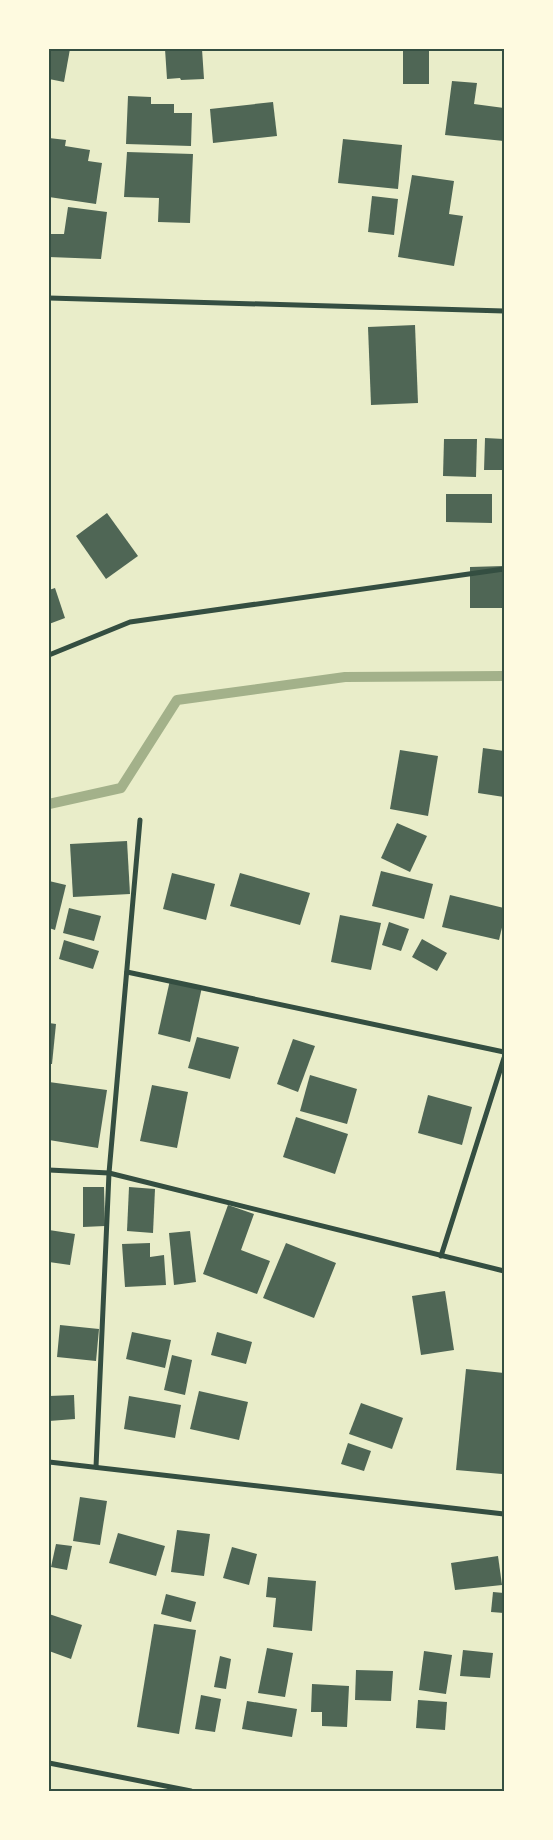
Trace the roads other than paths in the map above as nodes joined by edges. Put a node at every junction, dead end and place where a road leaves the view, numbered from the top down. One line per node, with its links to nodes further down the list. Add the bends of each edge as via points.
1 (49, 298): 2 (street)
2 (504, 311)
3 (504, 569): 4 (street, via 130,622)
4 (49, 655)
5 (140, 820): 6 (street)
6 (127, 972): 7 (street); 10 (street)
7 (504, 1052)
8 (504, 1058): 11 (street)
9 (49, 1170): 10 (street)
10 (110, 1173): 11 (street); 14 (street)
11 (441, 1256): 12 (street)
12 (504, 1271)
13 (49, 1462): 14 (street)
14 (96, 1467): 15 (street)
15 (504, 1514)
16 (49, 1763): 17 (street)
17 (191, 1791)

